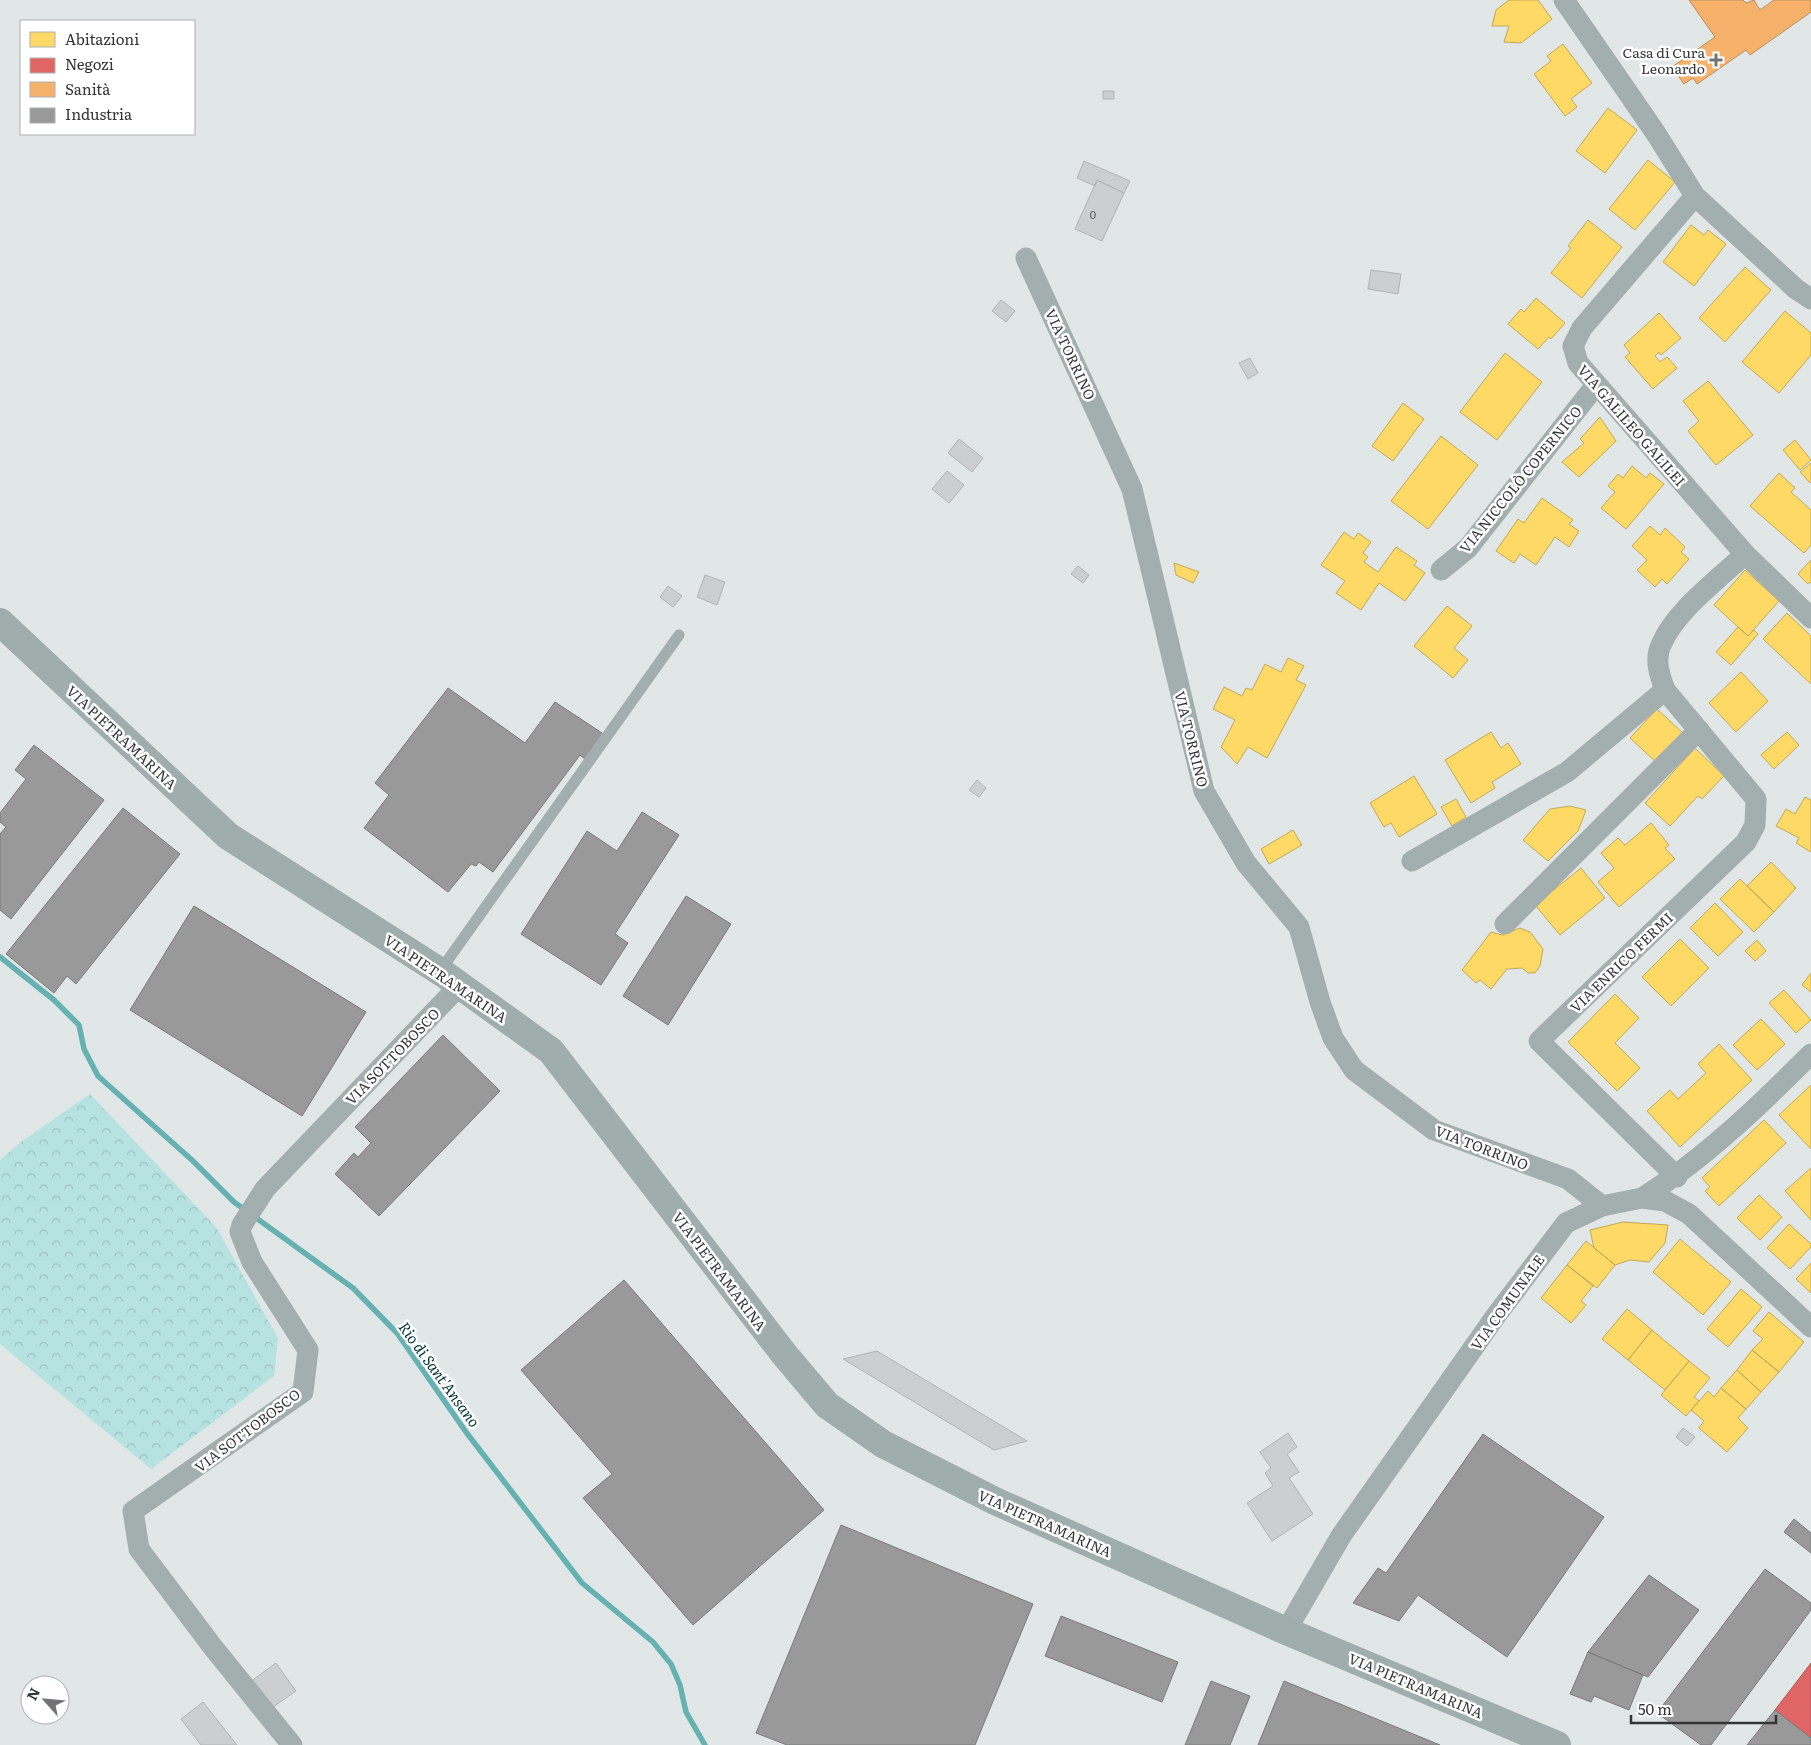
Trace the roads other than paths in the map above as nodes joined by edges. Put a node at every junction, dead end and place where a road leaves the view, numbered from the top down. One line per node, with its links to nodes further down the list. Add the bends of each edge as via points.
1 (1564, 0): 2 (street)
2 (1695, 196): 4 (street); 5 (street, VIA GALILEO GALILEI, via 1582,328 1573,346 1578,363)
3 (1026, 258): 19 (street, VIA TORRINO, via 1132,488 1204,792 1246,863 1299,927 1333,1038 1354,1070 1434,1130 1568,1179)
4 (1811, 299)
5 (1596, 385): 6 (street, VIA GALILEO GALILEI); 7 (street, VIA NICCOLÒ COPERNICO, via 1468,548)
6 (1745, 554): 8 (street, VIA GALILEO GALILEI); 11 (street, VIA ENRICO FERMI, via 1681,614 1660,646 1658,671)
7 (1441, 570)
8 (1811, 618)
9 (0, 622): 15 (main road, VIA PIETRAMARINA, via 228,836)
10 (679, 635): 15 (lane)
11 (1665, 690): 12 (street, VIA ENRICO FERMI); 13 (street, via 1567,772)
12 (1699, 730): 14 (street); 17 (street, VIA ENRICO FERMI, via 1756,799 1755,825 1746,842 1538,1041)
13 (1412, 861)
14 (1505, 924)
15 (450, 978): 21 (main road, VIA PIETRAMARINA, via 551,1051 784,1354 827,1404 883,1444 995,1501); 22 (street, VIA SOTTOBOSCO, via 257,1199 242,1225 240,1232 252,1262 308,1350 303,1392 133,1511 139,1549)
16 (1811, 1054): 17 (street)
17 (1677, 1177): 18 (street)
18 (1642, 1198): 19 (street, VIA COMUNALE); 20 (street, VIA COMUNALE, via 1665,1201 1689,1214)
19 (1602, 1206): 21 (street, VIA COMUNALE, via 1566,1223 1495,1317 1341,1536)
20 (1811, 1327)
21 (1286, 1631): 23 (main road, VIA PIETRAMARINA)
22 (292, 1745)
23 (1557, 1745)

